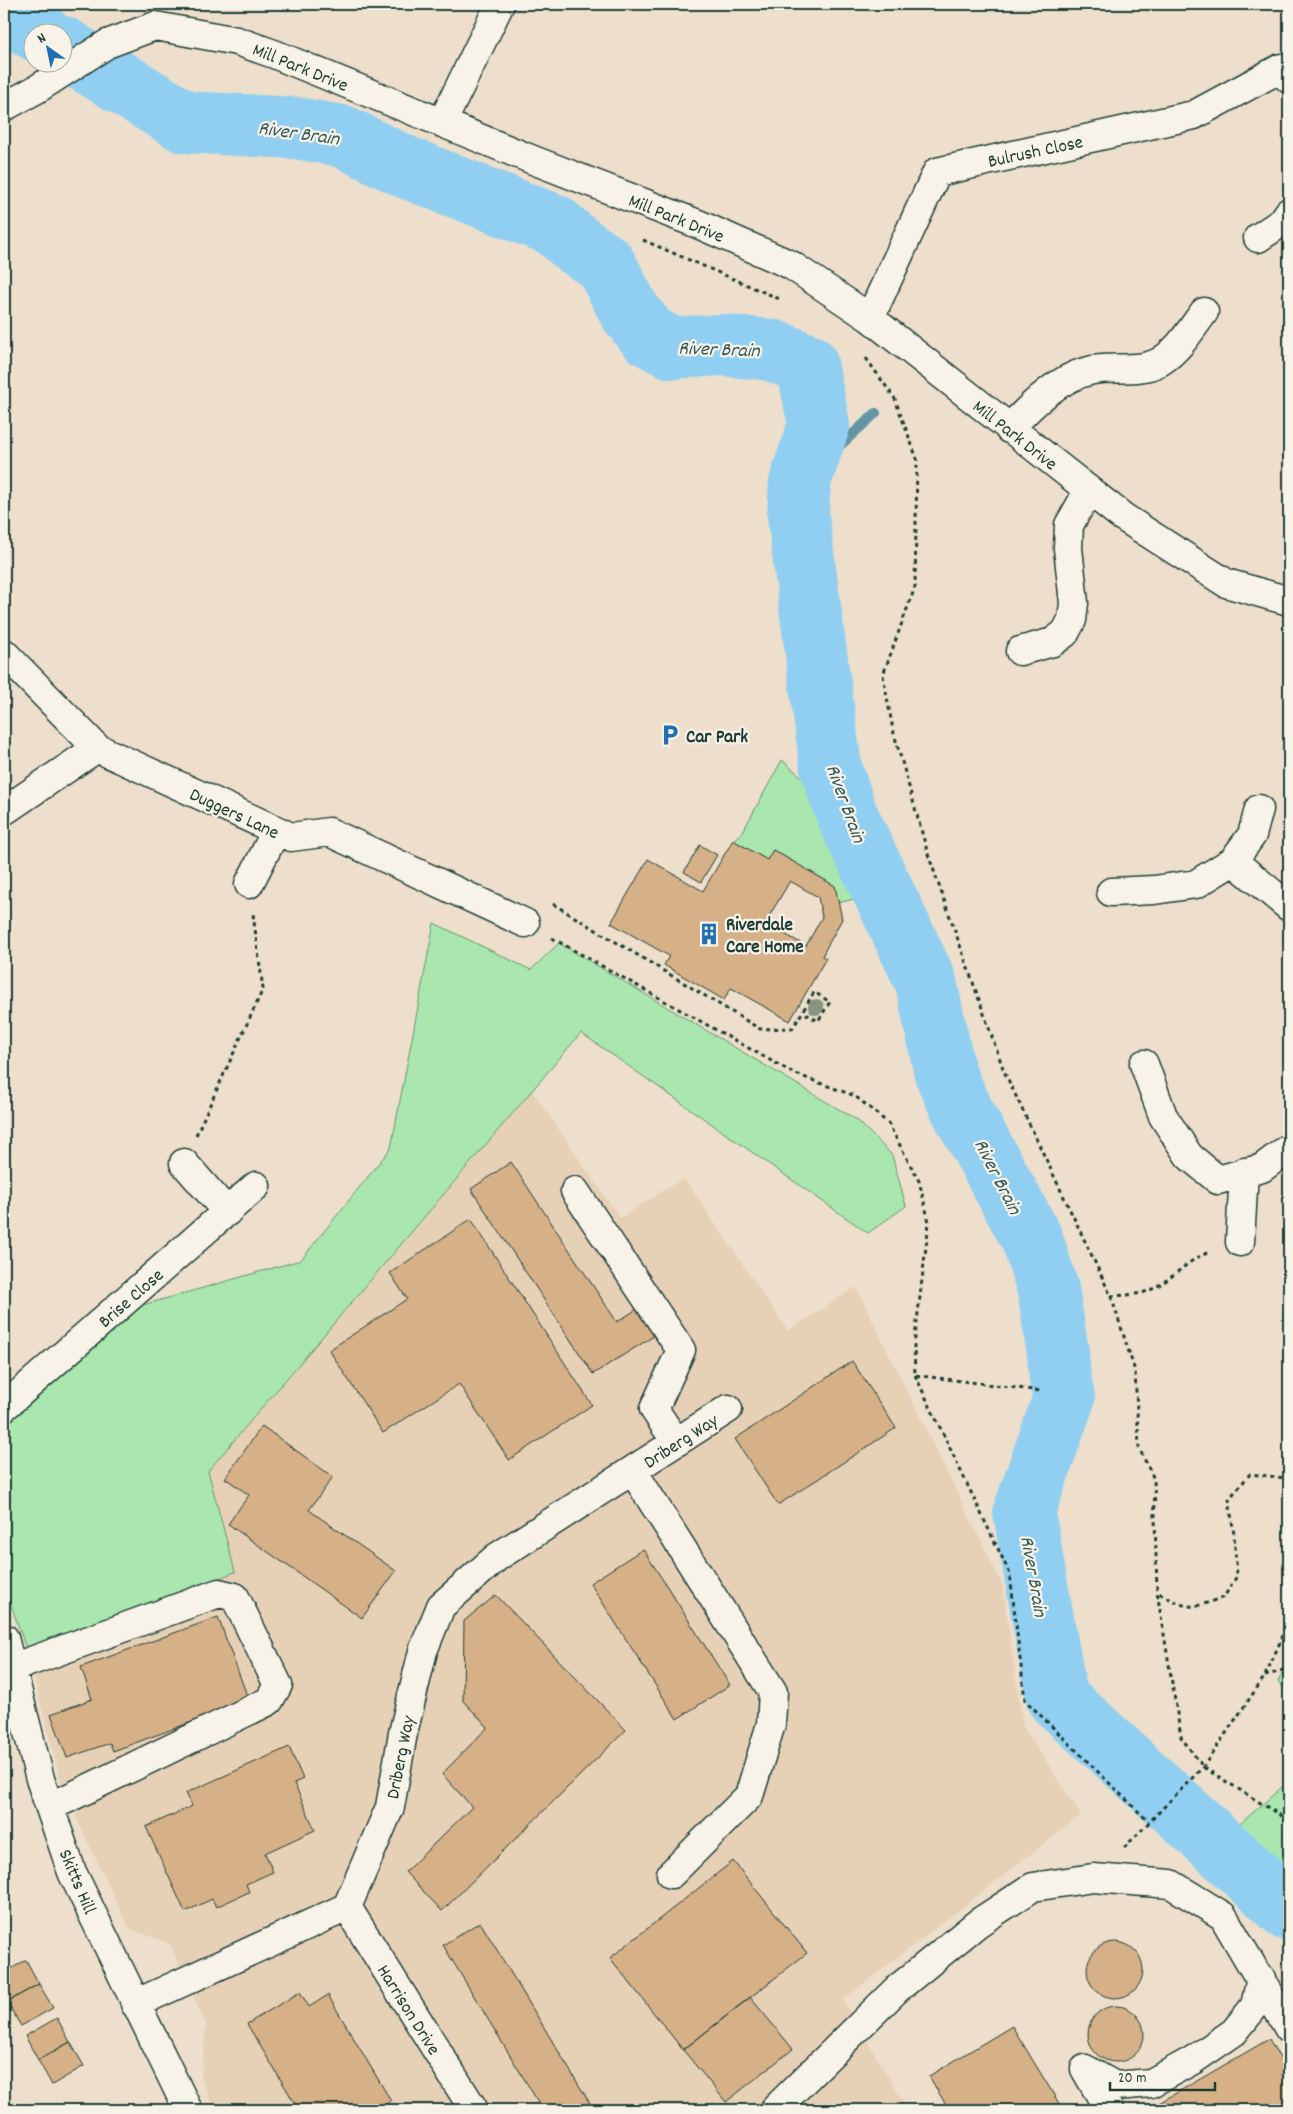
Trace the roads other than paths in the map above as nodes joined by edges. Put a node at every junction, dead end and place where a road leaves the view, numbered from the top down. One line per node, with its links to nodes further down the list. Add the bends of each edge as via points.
1 (500, 4): 4 (street)
2 (1285, 74): 8 (street, Bulrush Close, via 1194,115 937,172)
3 (4, 107): 4 (street, Mill Park Drive, via 107,44 155,26 237,41)
4 (442, 123): 8 (street, Mill Park Drive, via 698,224 791,265)
5 (1289, 212): 6 (street, via 1282,222)
6 (1258, 238)
7 (1204, 312): 9 (street, via 1179,345 1161,360 1145,367 1092,370 1071,378 1036,401)
8 (870, 318): 9 (street, Mill Park Drive)
9 (1009, 429): 10 (street, Mill Park Drive)
10 (1089, 490): 11 (street, Mill Park Drive, via 1123,517 1226,583); 12 (street, via 1069,525 1074,602 1072,620 1065,633 1053,642)
11 (1289, 601)
12 (1020, 651)
13 (4, 653): 14 (street, Duggers Lane)
14 (97, 748): 16 (street); 17 (street, Duggers Lane)
15 (1259, 808): 18 (street, via 1252,836)
16 (4, 812)
17 (276, 831): 19 (street); 22 (street, Duggers Lane, via 291,837 329,832)
18 (1233, 861): 20 (street, via 1196,884); 21 (street)
19 (249, 884)
20 (1111, 892)
21 (1289, 907)
22 (525, 923)
23 (1144, 1064): 26 (street, via 1163,1116 1189,1156 1218,1180)
24 (1289, 1148): 26 (street, via 1262,1168)
25 (184, 1163): 29 (street)
26 (1244, 1172): 30 (street)
27 (256, 1186): 29 (street, Brise Close)
28 (575, 1191): 33 (street, via 681,1350 654,1409)
29 (227, 1212): 31 (street, Brise Close)
30 (1240, 1242)
31 (4, 1407)
32 (728, 1409): 33 (street, Driberg Way)
33 (676, 1442): 34 (street, Driberg Way)
34 (633, 1471): 38 (street, Driberg Way, via 773,1692 771,1724 749,1796); 39 (street, Driberg Way, via 497,1557 440,1606 416,1679 390,1807)
35 (4, 1638): 36 (street, Skitts Hill)
36 (12, 1668): 37 (street, Skitts Hill); 37 (street, via 219,1593 234,1597 278,1685 269,1701)
37 (50, 1807): 41 (street, Skitts Hill, via 72,1872)
38 (671, 1874)
39 (347, 1907): 41 (street); 44 (street, Harrison Drive)
40 (1260, 1978): 42 (street); 45 (street, via 1222,1916 1171,1884 1093,1878 1034,1887 978,1923 897,1989); 46 (street, via 1255,2006 1234,2032 1151,2083 1114,2086 1085,2069)
41 (135, 2004): 43 (street, Skitts Hill)
42 (1289, 2029)
43 (188, 2110)
44 (474, 2110)
45 (774, 2110)
46 (1110, 2110)

